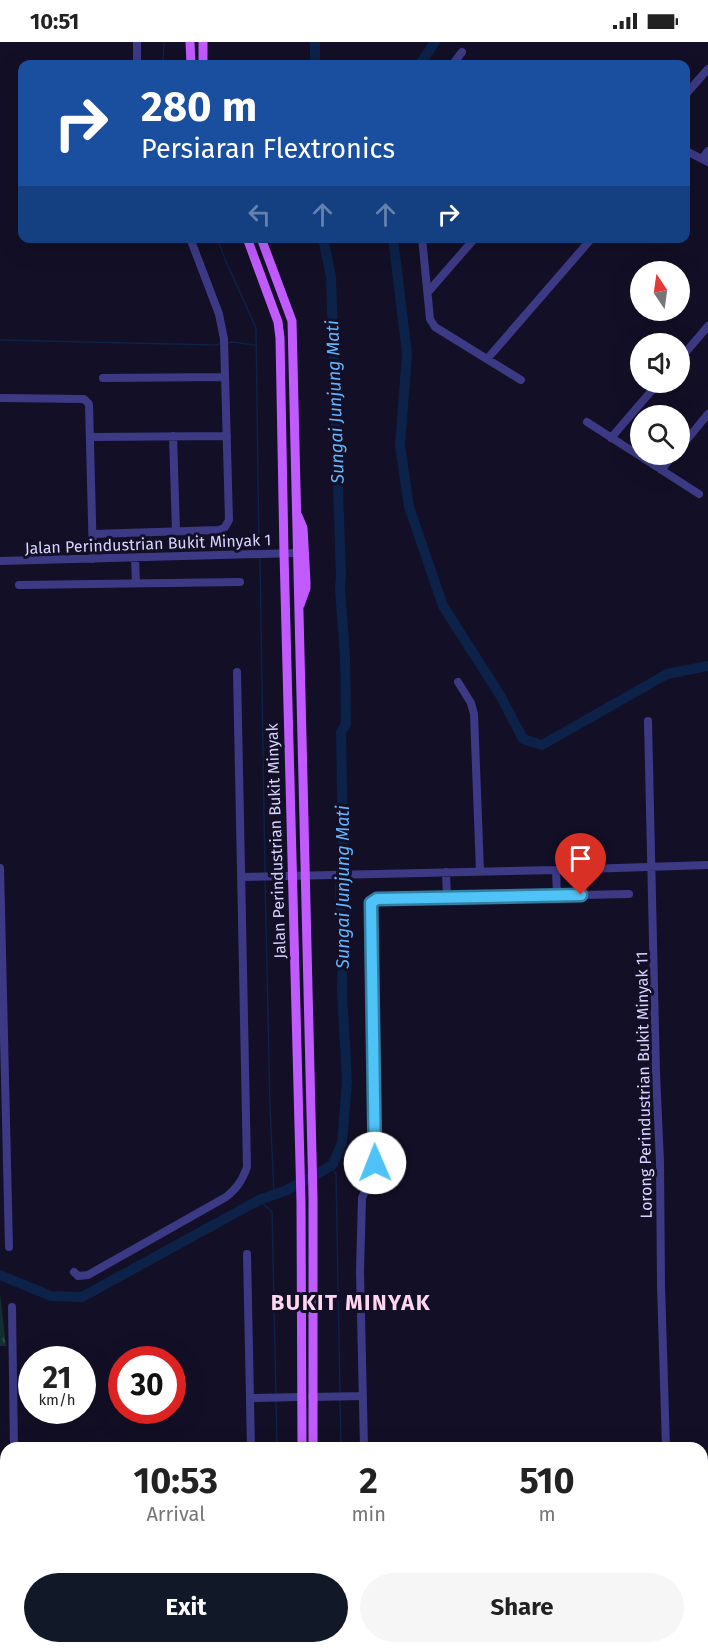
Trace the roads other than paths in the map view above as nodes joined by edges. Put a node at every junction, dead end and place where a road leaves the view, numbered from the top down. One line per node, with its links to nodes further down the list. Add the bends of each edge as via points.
1 (137, 42): 5 (street)
2 (190, 42): 6 (main road)
3 (203, 42): 7 (main road)
4 (462, 52): 8 (street)
5 (137, 60)
6 (191, 60)
7 (203, 60)
8 (456, 60)
9 (708, 69): 10 (street)
10 (690, 89)
11 (708, 152): 13 (street)
12 (690, 153): 13 (street)
13 (705, 160)
14 (192, 243): 24 (street, via 219,314)
15 (249, 243): 43 (main road, Jalan Perindustrian Bukit Minyak, via 278,322 280,338)
16 (263, 243): 39 (main road, Jalan Perindustrian Bukit Minyak, via 292,321)
17 (423, 243): 20 (street)
18 (472, 243): 20 (street)
19 (588, 243): 23 (street)
20 (428, 292): 23 (street, via 430,319 435,327)
21 (708, 326): 22 (street)
22 (690, 347)
23 (488, 358): 26 (street)
24 (225, 377): 25 (street); 32 (street)
25 (103, 378)
26 (522, 380)
27 (650, 393): 35 (street)
28 (0, 398): 34 (street, via 84,399 89,404)
29 (708, 414): 33 (street)
30 (587, 422): 35 (street)
31 (173, 436): 32 (street); 34 (street); 40 (street)
32 (227, 436): 40 (street, via 229,520 219,530)
33 (690, 436)
34 (90, 437): 41 (street)
35 (611, 438): 37 (street)
36 (665, 465): 37 (street)
37 (661, 470): 38 (street)
38 (699, 494)
39 (295, 512): 42 (main road, Jalan Perindustrian Bukit Minyak); 50 (main road, via 303,528 306,582)
40 (176, 531): 41 (street)
41 (93, 534): 45 (street)
42 (296, 553): 43 (street, Jalan Perindustrian Bukit Minyak 1); 50 (main road, Jalan Perindustrian Bukit Minyak)
43 (284, 554): 44 (street, Jalan Perindustrian Bukit Minyak 1); 60 (main road, Jalan Perindustrian Bukit Minyak)
44 (135, 558): 45 (street, Jalan Perindustrian Bukit Minyak 1); 48 (street)
45 (93, 559): 46 (street, Jalan Perindustrian Bukit Minyak 1)
46 (0, 561)
47 (240, 582): 48 (street)
48 (136, 583): 49 (street)
49 (19, 585)
50 (298, 611): 61 (main road, Jalan Perindustrian Bukit Minyak)
51 (237, 672): 62 (street, Jalan Perindustrian Bukit Minyak)
52 (458, 682): 59 (street, via 474,714)
53 (648, 721): 55 (street, Lorong Perindustrian Bukit Minyak 11)
54 (708, 865): 55 (street)
55 (652, 867): 57 (street); 80 (street, Lorong Perindustrian Bukit Minyak 11)
56 (0, 868): 66 (street)
57 (556, 870): 59 (street); 64 (street)
58 (446, 872): 59 (street); 61 (street); 65 (street)
59 (480, 872)
60 (292, 876): 61 (street); 62 (street); 72 (main road, Jalan Perindustrian Bukit Minyak, via 301,1202)
61 (305, 876): 73 (main road, Jalan Perindustrian Bukit Minyak, via 313,1197)
62 (241, 877): 69 (street, Jalan Perindustrian Bukit Minyak, via 247,1167 243,1179 226,1197 88,1275 78,1276)
63 (629, 894): 64 (street)
64 (557, 895): 65 (street)
65 (447, 897): 71 (street, via 374,901 375,1178 362,1198)
66 (2, 1035): 67 (street)
67 (9, 1247)
68 (247, 1254): 74 (street)
69 (74, 1272)
70 (12, 1307): 75 (street)
71 (363, 1396): 73 (street); 79 (street)
72 (301, 1397): 74 (street); 77 (main road, Jalan Perindustrian Bukit Minyak)
73 (312, 1397): 78 (main road, Jalan Perindustrian Bukit Minyak)
74 (250, 1398): 76 (street)
75 (14, 1442)
76 (251, 1442)
77 (302, 1442)
78 (313, 1442)
79 (364, 1442)
80 (666, 1442)

